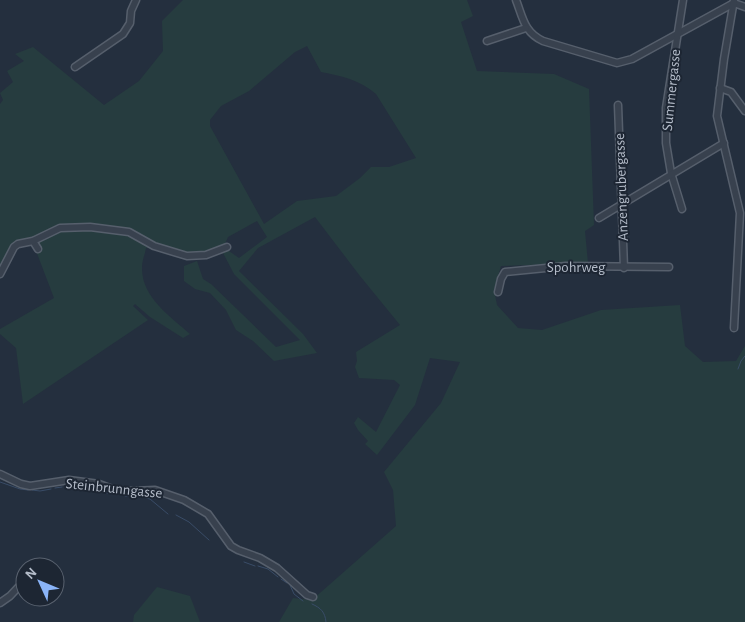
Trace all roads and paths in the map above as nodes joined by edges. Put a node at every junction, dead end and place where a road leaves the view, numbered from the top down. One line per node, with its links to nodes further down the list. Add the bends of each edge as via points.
1 (136, 0): 9 (street, via 130,23 123,34)
2 (516, 0): 6 (street)
3 (683, 0): 7 (street, Summergasse)
4 (734, 1): 5 (street); 7 (street); 10 (street)
5 (745, 7)
6 (526, 28): 7 (street, via 543,41 617,63 632,60); 8 (street)
7 (678, 33): 14 (street, Summergasse, via 666,108 666,143)
8 (487, 41)
9 (75, 67)
10 (720, 88): 12 (street, via 731,92); 13 (street, via 717,116)
11 (618, 106): 15 (street, Anzengrubergasse)
12 (745, 111)
13 (724, 143): 14 (street); 27 (street, via 740,213)
14 (671, 173): 15 (street); 16 (street, Summergasse)
15 (622, 203): 17 (street); 24 (street, Anzengrubergasse)
16 (682, 209)
17 (599, 218)
18 (112, 230): 19 (street); 20 (street, via 60,228); 21 (street, via 129,232 154,246 187,256 206,255)
19 (118, 237)
20 (33, 241): 22 (street); 25 (street, via 14,247)
21 (227, 247)
22 (38, 249)
23 (669, 267): 24 (street, Spohrweg)
24 (624, 268): 26 (street, Spohrweg, via 566,266 505,272)
25 (0, 274)
26 (498, 292)
27 (734, 328)
28 (0, 474): 30 (street, Steinbrunngasse, via 30,486 69,480 99,484 114,490 155,490 184,500 208,514 231,546 277,568)
29 (15, 591): 31 (street)
30 (313, 597)
31 (0, 603)

